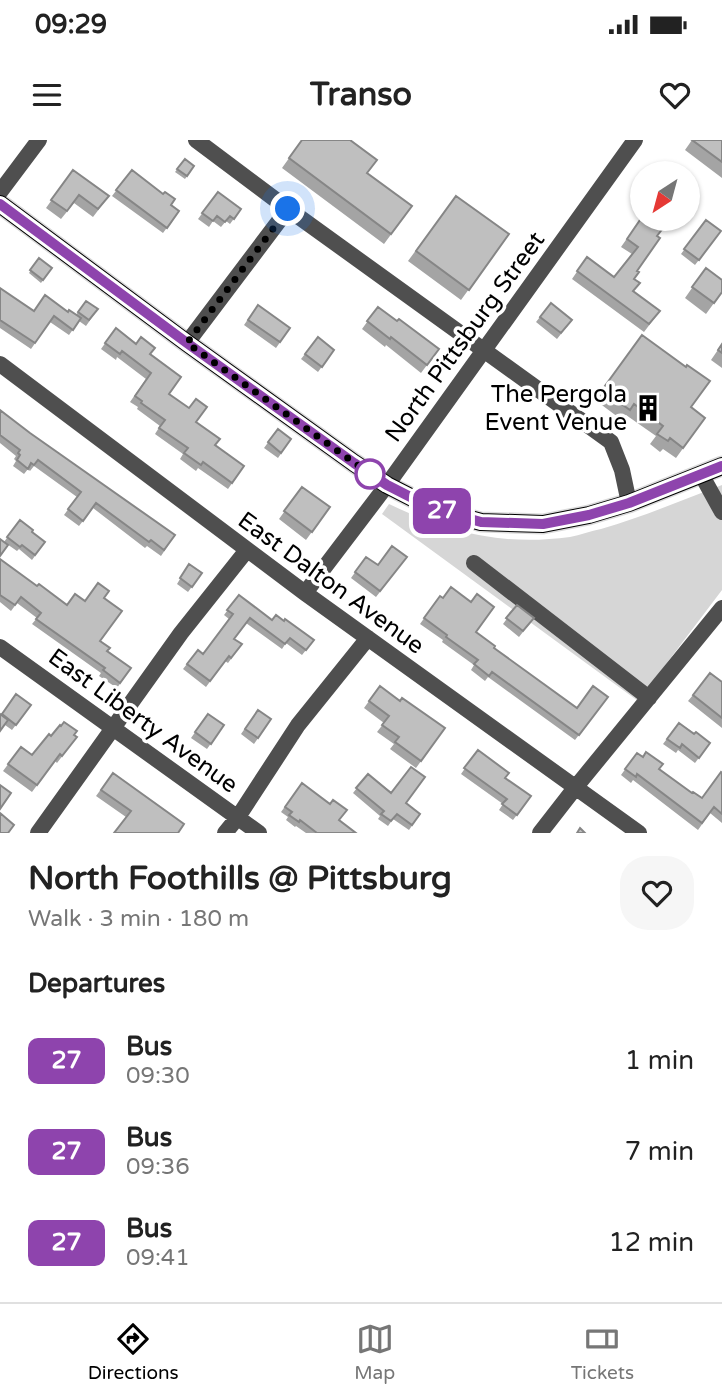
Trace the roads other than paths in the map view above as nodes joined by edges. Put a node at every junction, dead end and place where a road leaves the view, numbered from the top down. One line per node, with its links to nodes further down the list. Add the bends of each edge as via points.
1 (39, 140): 4 (street)
2 (196, 140): 6 (street)
3 (635, 140): 8 (street, North Pittsburg Street)
4 (0, 192)
5 (0, 204): 7 (main road)
6 (288, 209): 7 (street); 8 (street)
7 (187, 343): 12 (main road)
8 (485, 350): 12 (street, North Pittsburg Street); 13 (street, via 611,442)
9 (0, 364): 15 (street, East Dalton Avenue)
10 (722, 466): 11 (main road)
11 (701, 474): 13 (main road); 14 (street)
12 (387, 485): 13 (main road, via 434,509 481,522 543,524); 17 (street, North Pittsburg Street)
13 (629, 503)
14 (722, 512)
15 (247, 550): 17 (street, East Dalton Avenue); 22 (street)
16 (474, 563): 21 (street)
17 (305, 593): 19 (street, East Dalton Avenue)
18 (722, 608): 21 (street)
19 (368, 638): 23 (street, East Dalton Avenue); 24 (street, via 298,725)
20 (0, 647): 22 (street, East Liberty Avenue)
21 (649, 698): 23 (street)
22 (114, 729): 24 (street, East Liberty Avenue); 25 (street)
23 (576, 788): 28 (street); 29 (street, East Dalton Avenue)
24 (238, 817): 26 (street); 27 (street, East Liberty Avenue)
25 (38, 833)
26 (225, 833)
27 (259, 833)
28 (540, 833)
29 (639, 833)

